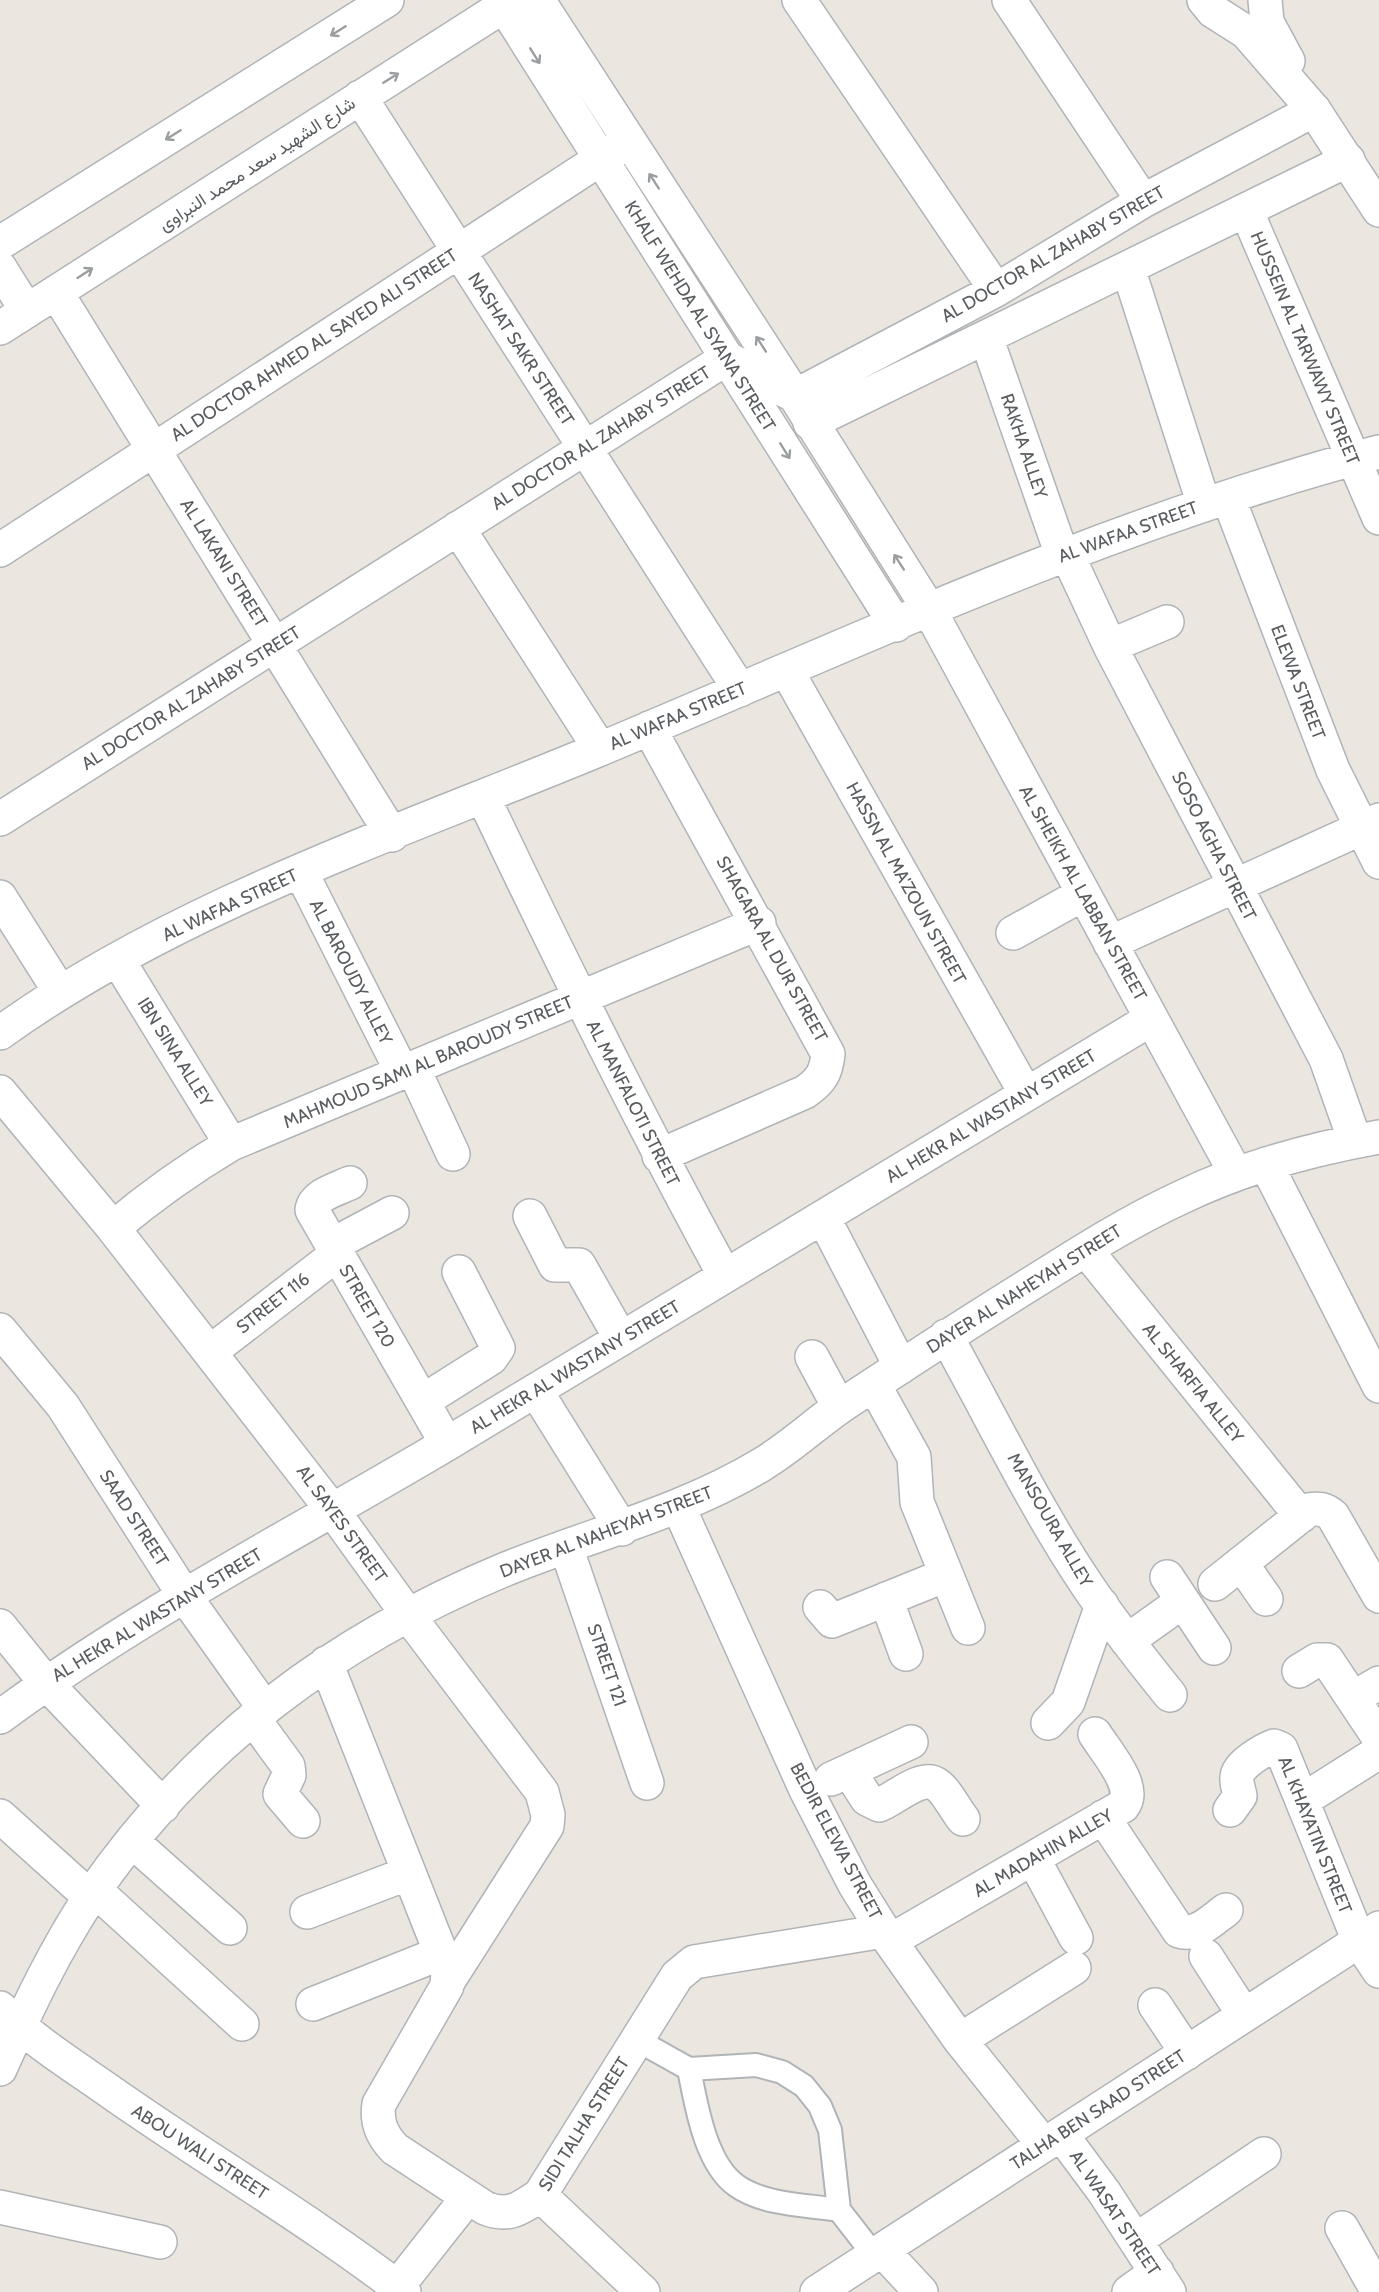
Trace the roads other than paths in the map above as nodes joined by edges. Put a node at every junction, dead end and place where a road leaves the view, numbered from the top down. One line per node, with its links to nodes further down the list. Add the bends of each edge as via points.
1 (387, 0): 16 (street, one-way to 16)
2 (538, 0): 10 (street, KHALF WEHDA AL SYANA STREET)
3 (799, 0): 20 (street)
4 (1009, 0): 13 (street)
5 (1204, 0): 9 (street, via 1213,11 1246,32)
6 (1265, 0): 9 (street, via 1267,22)
7 (509, 3): 8 (street, شارع الشهيد سعد محمد النبراوى, one-way to 7); 11 (street, KHALF WEHDA AL SYANA STREET, one-way to 11)
8 (360, 97): 17 (street, NASHAT SAKR STREET); 21 (street, شارع الشهيد سعد محمد النبراوى, one-way to 8)
9 (1314, 110): 12 (street); 13 (street, AL DOCTOR AL ZAHABY STREET)
10 (628, 141): 11 (street, AL DOCTOR AHMED AL SAYED ALI STREET); 25 (street, KHALF WEHDA AL SYANA STREET, one-way to 10)
11 (600, 159): 17 (street, AL DOCTOR AHMED AL SAYED ALI STREET); 24 (street, KHALF WEHDA AL SYANA STREET)
12 (1348, 160): 14 (street); 15 (street)
13 (1143, 201): 20 (street, AL DOCTOR AL ZAHABY STREET)
14 (1246, 210): 19 (street); 28 (street, HUSSEIN AL TARWAWY STREET)
15 (1379, 210)
16 (0, 243)
17 (459, 251): 26 (street, NASHAT SAKR STREET); 27 (street, AL DOCTOR AHMED AL SAYED ALI STREET)
18 (0, 268): 22 (street)
19 (1128, 268): 23 (street); 29 (street, ELEWA STREET)
20 (996, 290): 25 (street, AL DOCTOR AL ZAHABY STREET)
21 (56, 292): 22 (street, شارع الشهيد سعد محمد النبراوى); 27 (street, AL LAKANI STREET)
22 (13, 319)
23 (986, 338): 25 (street); 33 (street, RAKHA ALLEY)
24 (727, 358): 25 (street, AL DOCTOR AL ZAHABY STREET); 26 (street, AL DOCTOR AL ZAHABY STREET); 36 (street, KHALF WEHDA AL SYANA STREET, one-way to 36)
25 (802, 410): 34 (street, KHALF WEHDA AL SYANA STREET, one-way to 25)
26 (584, 448): 31 (street, AL DOCTOR AL ZAHABY STREET); 40 (street, NASHAT SAKR STREET)
27 (154, 450): 32 (street, AL DOCTOR AHMED AL SAYED ALI STREET); 37 (street, AL LAKANI STREET)
28 (1366, 455): 29 (street, AL WAFAA STREET); 30 (street, HUSSEIN AL TARWAWY STREET)
29 (1216, 501): 33 (street, AL WAFAA STREET); 45 (street, ELEWA STREET, via 1308,709)
30 (1379, 518)
31 (458, 528): 37 (street, AL DOCTOR AL ZAHABY STREET); 42 (street)
32 (0, 549)
33 (1064, 555): 34 (street, AL WAFAA STREET); 38 (street, SOSO AGHA STREET)
34 (930, 611): 36 (street, AL WAFAA STREET); 50 (street, AL SHEIKH AL LABBAN STREET)
35 (1167, 622): 38 (street)
36 (896, 625): 39 (street, AL WAFAA STREET)
37 (274, 645): 44 (street, AL DOCTOR AL ZAHABY STREET); 46 (street, AL LAKANI STREET)
38 (1110, 646): 49 (street, SOSO AGHA STREET)
39 (787, 671): 40 (street, AL WAFAA STREET); 62 (street, HASSN AL MA'ZOUN STREET)
40 (740, 690): 41 (street, AL WAFAA STREET)
41 (649, 728): 42 (street, AL WAFAA STREET); 52 (street, SHAGARA AL DUR STREET)
42 (600, 749): 43 (street, AL WAFAA STREET)
43 (483, 797): 46 (street, AL WAFAA STREET); 57 (street, AL MANFALOTI STREET)
44 (0, 819)
45 (1370, 824): 47 (street, ELEWA STREET); 49 (street)
46 (392, 835): 48 (street, AL WAFAA STREET)
47 (1379, 862)
48 (301, 872): 55 (street, AL WAFAA STREET, via 173,930); 60 (street, AL BAROUDY ALLEY)
49 (1234, 886): 54 (street); 63 (street, SOSO AGHA STREET)
50 (1083, 894): 53 (street); 54 (street, AL SHEIKH AL LABBAN STREET)
51 (0, 897): 56 (street)
52 (759, 923): 57 (street, MAHMOUD SAMI AL BAROUDY STREET); 66 (street, SHAGARA AL DUR STREET, via 822,1039 828,1054 826,1070 818,1083 805,1092)
53 (1013, 933)
54 (1110, 943): 58 (street, AL SHEIKH AL LABBAN STREET)
55 (118, 960): 56 (street, AL WAFAA STREET); 64 (street, IBN SINA ALLEY)
56 (60, 992): 59 (street, AL WAFAA STREET)
57 (579, 998): 60 (street, MAHMOUD SAMI AL BAROUDY STREET); 66 (street, AL MANFALOTI STREET)
58 (1151, 1018): 62 (street, AL HEKR AL WASTANY STREET); 67 (street, AL SHEIKH AL LABBAN STREET)
59 (0, 1033)
60 (407, 1070): 64 (street, MAHMOUD SAMI AL BAROUDY STREET); 65 (street, AL BAROUDY ALLEY)
61 (0, 1092): 72 (street, AL SAYES STREET)
62 (1026, 1094): 71 (street, AL HEKR AL WASTANY STREET)
63 (1367, 1139): 67 (street, DAYER AL NAHEYAH STREET)
64 (231, 1144): 72 (street, MAHMOUD SAMI AL BAROUDY STREET, via 150,1196)
65 (453, 1154)
66 (659, 1155): 76 (street, AL MANFALOTI STREET)
67 (1251, 1169): 74 (street, DAYER AL NAHEYAH STREET, via 1154,1211); 84 (street, AL SHEIKH AL LABBAN STREET)
68 (350, 1183): 73 (street, STREET 120, via 313,1205 312,1210)
69 (393, 1213): 73 (street, STREET 116)
70 (530, 1216): 79 (street, via 555,1265 579,1265)
71 (823, 1217): 76 (street, AL HEKR AL WASTANY STREET); 82 (street)
72 (113, 1228): 80 (street, AL SAYES STREET)
73 (334, 1250): 80 (street, STREET 116); 86 (street, STREET 120)
74 (1086, 1250): 78 (street, DAYER AL NAHEYAH STREET); 91 (street, AL SHARFIA ALLEY)
75 (459, 1272): 86 (street, via 498,1348 491,1358)
76 (725, 1276): 79 (street, AL HEKR AL WASTANY STREET)
77 (0, 1330): 97 (street, SAAD STREET, via 63,1406)
78 (946, 1336): 82 (street, DAYER AL NAHEYAH STREET); 101 (street, MANSOURA ALLEY, via 1046,1518)
79 (621, 1339): 85 (street, AL HEKR AL WASTANY STREET)
80 (210, 1352): 90 (street, AL SAYES STREET)
81 (812, 1357): 87 (street)
82 (901, 1367): 83 (street, DAYER AL NAHEYAH STREET)
83 (874, 1385): 87 (street, DAYER AL NAHEYAH STREET); 95 (street, via 914,1457 917,1502)
84 (1379, 1386)
85 (536, 1390): 88 (street, AL HEKR AL WASTANY STREET); 92 (street)
86 (423, 1401): 88 (street, STREET 120)
87 (839, 1407): 89 (street, DAYER AL NAHEYAH STREET, via 763,1464)
88 (447, 1444): 90 (street, AL HEKR AL WASTANY STREET)
89 (679, 1508): 92 (street, DAYER AL NAHEYAH STREET); 123 (street, BEDIR ELEWA STREET)
90 (333, 1511): 97 (street, AL HEKR AL WASTANY STREET); 103 (street, AL SAYES STREET)
91 (1301, 1516): 94 (street); 98 (street, via 1317,1508 1333,1516)
92 (622, 1529): 93 (street, DAYER AL NAHEYAH STREET)
93 (566, 1547): 103 (street, DAYER AL NAHEYAH STREET, via 457,1590); 122 (street, STREET 121)
94 (1241, 1563): 96 (street); 100 (street)
95 (946, 1575): 99 (street); 105 (street)
96 (1215, 1584)
97 (184, 1595): 111 (street, AL HEKR AL WASTANY STREET); 114 (street, SAAD STREET)
98 (1379, 1596)
99 (886, 1599): 102 (street, via 832,1621); 108 (street)
100 (1266, 1599)
101 (1102, 1605): 106 (street, MANSOURA ALLEY); 116 (street, via 1068,1702)
102 (820, 1607)
103 (408, 1615): 109 (street, DAYER AL NAHEYAH STREET); 141 (street, AL SAYES STREET, via 536,1783 548,1815 547,1826)
104 (0, 1626): 111 (street)
105 (968, 1628)
106 (1127, 1641): 107 (street, via 1175,1589); 113 (street, MANSOURA ALLEY)
107 (1214, 1648)
108 (906, 1654)
109 (326, 1663): 114 (street, DAYER AL NAHEYAH STREET); 133 (street)
110 (1299, 1671): 112 (street, via 1317,1660 1327,1660)
111 (46, 1683): 115 (street, AL HEKR AL WASTANY STREET); 125 (street)
112 (1366, 1690): 118 (street)
113 (1170, 1695)
114 (259, 1714): 125 (street, DAYER AL NAHEYAH STREET); 130 (street, SAAD STREET, via 288,1766 289,1775 280,1794)
115 (0, 1717)
116 (1048, 1723)
117 (1095, 1734): 128 (street, AL MADAHIN ALLEY, via 1129,1793 1124,1806)
118 (1379, 1738)
119 (911, 1742): 121 (street)
120 (1379, 1752): 124 (street)
121 (849, 1772): 123 (street); 129 (street, via 867,1799 879,1805 915,1785 936,1784)
122 (647, 1783)
123 (806, 1790): 139 (street, BEDIR ELEWA STREET, via 855,1886)
124 (1303, 1800): 126 (street, AL KHAYATIN STREET, via 1281,1749 1274,1746 1239,1769 1240,1796); 138 (street, AL KHAYATIN STREET)
125 (163, 1806): 131 (street, DAYER AL NAHEYAH STREET)
126 (1230, 1810)
127 (0, 1816): 134 (street)
128 (1104, 1817): 132 (street, AL MADAHIN ALLEY); 135 (street, via 1179,1931 1195,1932)
129 (963, 1819)
130 (303, 1821)
131 (132, 1841): 134 (street, DAYER AL NAHEYAH STREET); 137 (street)
132 (1034, 1860): 139 (street, AL MADAHIN ALLEY); 149 (street, via 1075,1953)
133 (409, 1873): 136 (street); 141 (street)
134 (93, 1894): 146 (street, DAYER AL NAHEYAH STREET, via 48,1967); 147 (street)
135 (1226, 1910)
136 (307, 1912)
137 (230, 1928)
138 (1369, 1935): 142 (street, AL KHAYATIN STREET); 145 (street, TALHA BEN SAAD STREET)
139 (887, 1936): 148 (street, SIDI TALHA STREET, via 694,1962 676,1976); 149 (street, BEDIR ELEWA STREET)
140 (1206, 1956): 145 (street)
141 (445, 1966): 143 (street); 156 (street, SIDI TALHA STREET, via 377,2113 382,2131 395,2149)
142 (1379, 1971)
143 (313, 2004)
144 (1155, 2004): 150 (street)
145 (1244, 2015): 150 (street, TALHA BEN SAAD STREET)
146 (10, 2018): 151 (street, DAYER AL NAHEYAH STREET); 164 (street, ABOU WALI STREET, via 150,2120)
147 (242, 2024)
148 (637, 2040): 152 (lane); 155 (street, SIDI TALHA STREET)
149 (960, 2040): 153 (street, BEDIR ELEWA STREET)
150 (1187, 2053): 153 (street, TALHA BEN SAAD STREET)
151 (0, 2069)
152 (689, 2069): 158 (lane, via 704,2134 717,2162 736,2186 764,2198); 158 (lane, via 756,2065 782,2072 804,2085 820,2106 830,2130)
153 (1053, 2139): 160 (street, AL WASAT STREET); 162 (street, TALHA BEN SAAD STREET)
154 (1264, 2154): 160 (street)
155 (540, 2194): 156 (street, SIDI TALHA STREET, via 521,2208 499,2214); 165 (street)
156 (468, 2197): 164 (street)
157 (0, 2207): 161 (street)
158 (839, 2210): 162 (lane)
159 (1342, 2228): 169 (street)
160 (1136, 2240): 163 (street, AL WASAT STREET)
161 (160, 2242)
162 (878, 2252): 166 (street, TALHA BEN SAAD STREET); 167 (street)
163 (1163, 2282): 168 (street)
164 (401, 2289)
165 (643, 2292)
166 (817, 2292)
167 (921, 2292)
168 (1129, 2292)
169 (1378, 2292)

